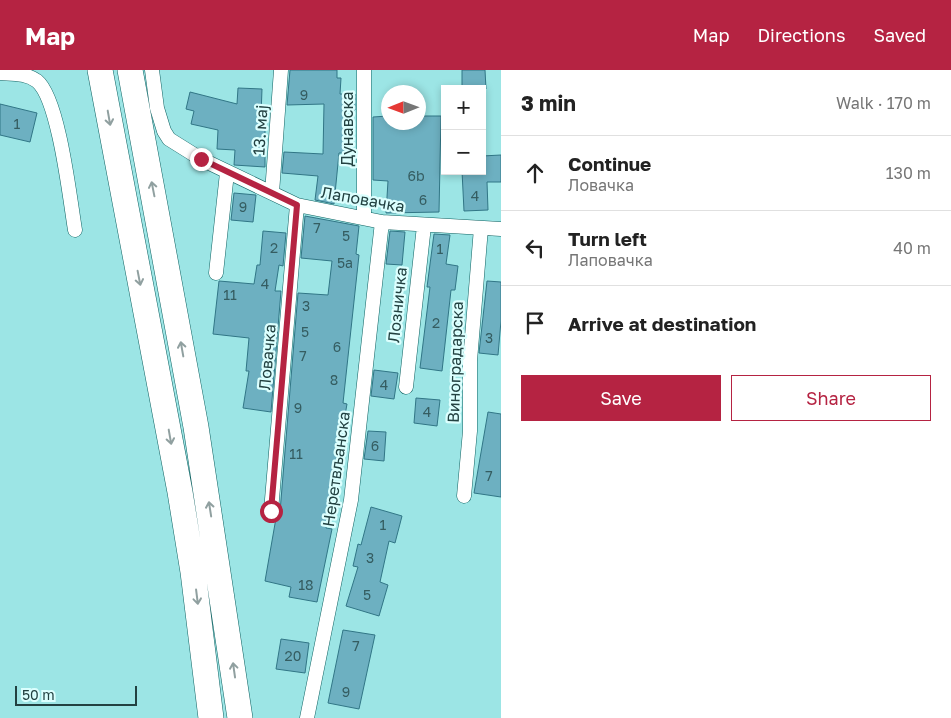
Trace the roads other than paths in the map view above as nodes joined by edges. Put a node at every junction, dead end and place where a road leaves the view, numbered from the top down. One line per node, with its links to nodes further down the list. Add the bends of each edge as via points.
1 (100, 70): 21 (highway, one-way to 21, via 180,492)
2 (130, 70): 22 (highway, one-way to 2, via 196,427)
3 (152, 70): 8 (street, Лаповачка, via 157,108 167,136)
4 (281, 70): 9 (street, 13. мај)
5 (364, 70): 11 (street, Дунавска)
6 (25, 72): 7 (street); 16 (street, via 44,91 55,120)
7 (0, 74)
8 (227, 173): 9 (street, Лаповачка); 17 (street)
9 (272, 193): 10 (street, Лаповачка)
10 (297, 205): 11 (street, Лаповачка); 20 (street, Ловачка)
11 (364, 218): 12 (street, Лаповачка)
12 (382, 222): 13 (street, Лаповачка); 23 (street, Неретвљанска, via 352,500)
13 (424, 226): 14 (street, Лаповачка); 18 (street, Лозничка)
14 (481, 228): 15 (street, Лаповачка); 19 (street, Виноградарска, via 470,361 470,430)
15 (501, 228)
16 (75, 230)
17 (216, 273)
18 (406, 387)
19 (464, 496)
20 (271, 511)
21 (211, 718)
22 (240, 718)
23 (307, 718)

